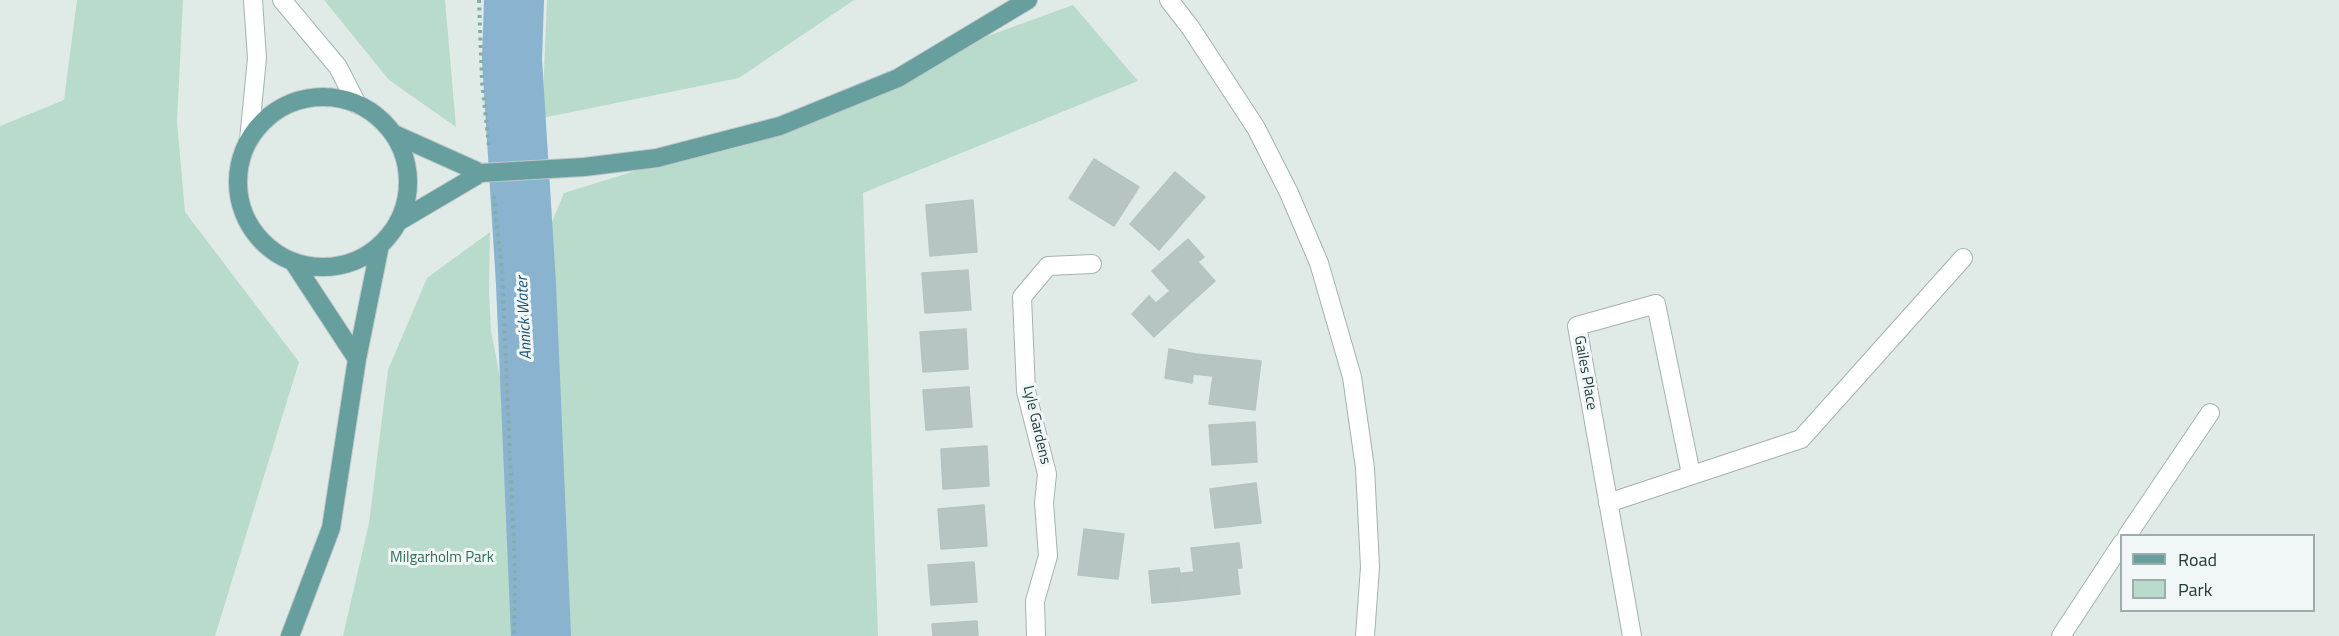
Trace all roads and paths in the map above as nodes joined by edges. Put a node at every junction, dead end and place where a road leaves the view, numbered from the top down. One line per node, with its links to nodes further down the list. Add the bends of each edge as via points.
1 (253, 0): 8 (street, via 257,58)
2 (282, 0): 6 (street, via 338,67)
3 (479, 0): 9 (path)
4 (1028, 0): 10 (main road, bridge, via 898,78 780,126 657,158)
5 (1169, 0): 26 (street, via 1256,128 1318,263 1352,377 1365,468 1370,567)
6 (357, 104): 7 (main road); 8 (main road, via 327,97 281,107 258,126)
7 (394, 134): 10 (main road); 12 (main road, via 406,162 408,190)
8 (249, 140): 15 (main road, via 238,168 239,197 256,236)
9 (489, 153)
10 (481, 173): 12 (main road)
11 (493, 188): 24 (path, via 502,271)
12 (398, 222): 13 (main road)
13 (380, 245): 15 (main road, via 345,265); 17 (main road)
14 (1963, 258): 19 (street, via 1801,439)
15 (294, 263): 17 (main road)
16 (1092, 264): 25 (street, Lyle Gardens, via 1048,266 1022,297 1026,391 1047,474 1044,503 1048,556 1035,601)
17 (357, 359): 23 (main road, via 331,528)
18 (2210, 413): 21 (street)
19 (1692, 474): 20 (street); 20 (street, Gailes Place, via 1656,304 1577,326)
20 (1608, 503): 27 (street, Gailes Place)
21 (2128, 534)
22 (2120, 545): 28 (street)
23 (290, 636)
24 (514, 636)
25 (1036, 636)
26 (1365, 636)
27 (1632, 636)
28 (2061, 636)

